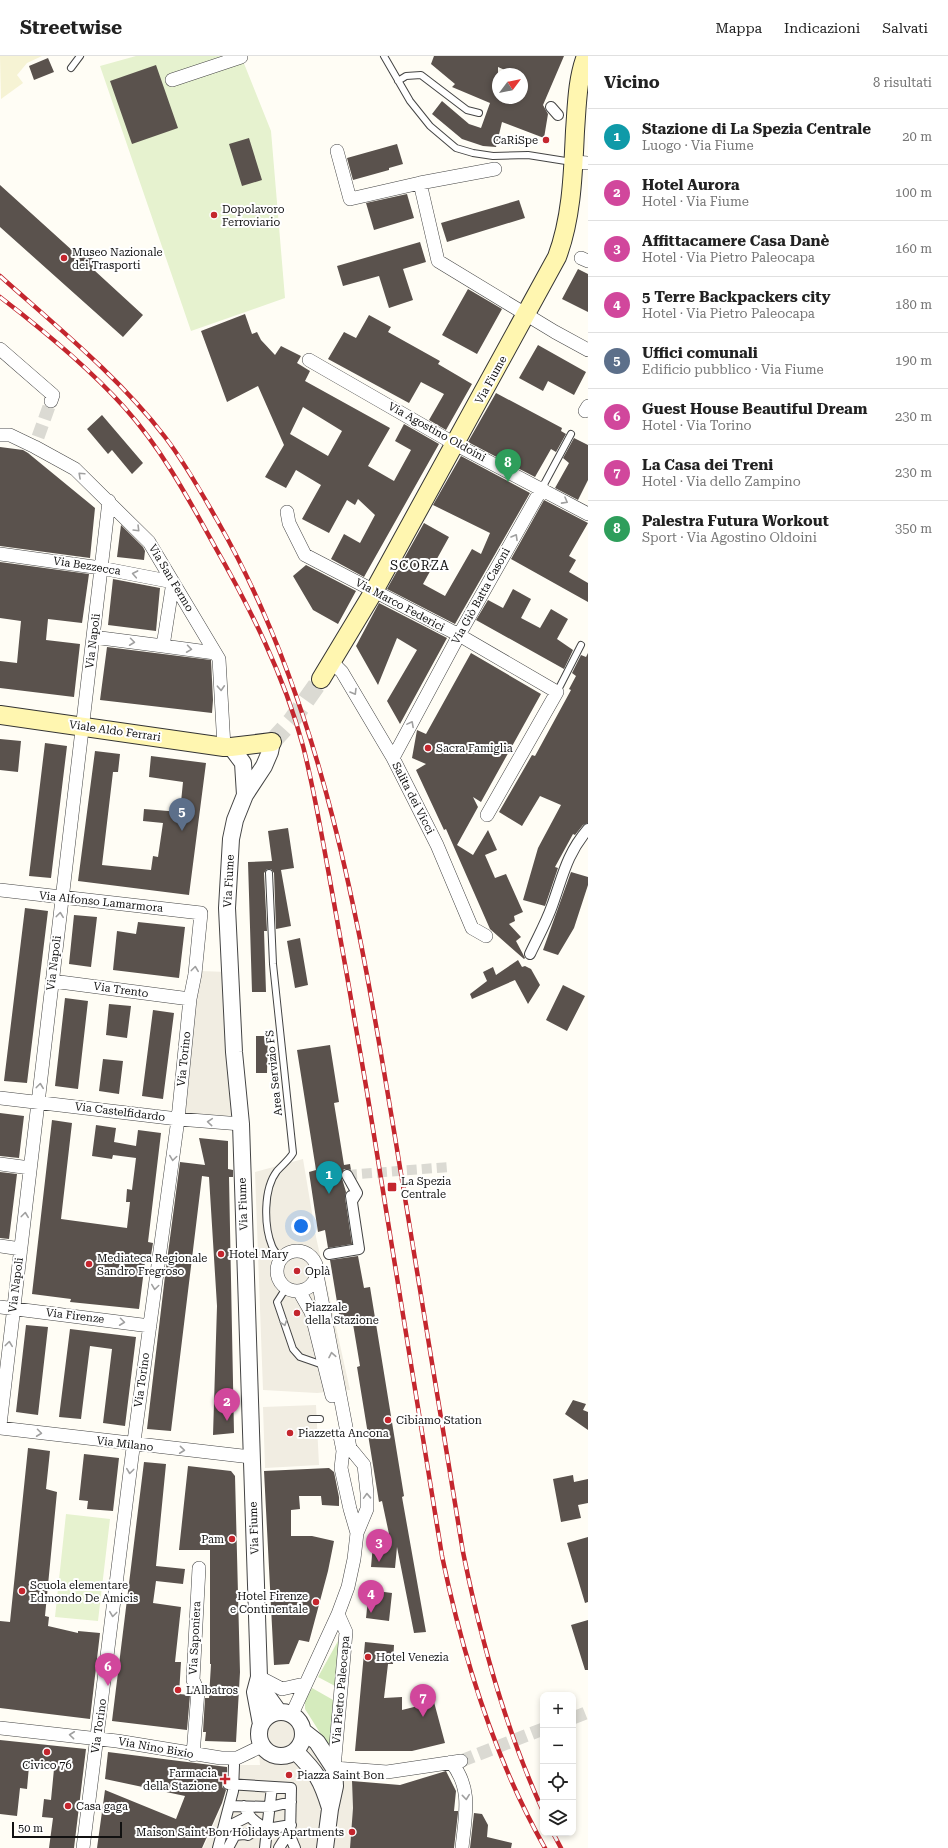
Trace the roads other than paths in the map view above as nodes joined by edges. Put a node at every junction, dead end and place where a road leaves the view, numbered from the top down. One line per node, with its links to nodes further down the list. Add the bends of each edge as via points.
1 (80, 56): 5 (lane)
2 (384, 56): 7 (lane)
3 (586, 56): 10 (main road, Via Fiume, via 578,81)
4 (241, 57): 6 (street)
5 (71, 68)
6 (172, 80)
7 (398, 81): 8 (lane, via 406,76 421,75 468,110); 10 (lane, via 430,126 456,148 493,156 528,155)
8 (479, 113)
9 (337, 151): 12 (street, via 350,200)
10 (581, 163): 13 (main road, Via Fiume, via 570,196 561,248)
11 (495, 169): 12 (street)
12 (420, 183): 13 (street, via 438,261)
13 (527, 315): 15 (street); 20 (main road, Via Fiume)
14 (0, 349): 17 (street, via 53,395)
15 (588, 350)
16 (309, 360): 20 (street, Via Agostino Oldoini)
17 (50, 401)
18 (571, 434): 21 (lane, Via Giò Batta Casoni)
19 (0, 435): 22 (street, Via San Fermo, one-way to 19, via 75,470 36,442)
20 (455, 444): 21 (street, Via Agostino Oldoini); 28 (main road, Via Fiume)
21 (542, 488): 24 (street, Via Agostino Oldoini, one-way to 24); 29 (street, Via Giò Batta Casoni, one-way to 21)
22 (109, 501): 26 (street, Via Napoli); 27 (street, Via San Fermo, one-way to 27, via 149,542)
23 (287, 512): 28 (street, Via Marco Federici, via 289,523 305,556)
24 (588, 514)
25 (0, 554): 26 (street, Via Bezzecca)
26 (101, 568): 27 (street, Via Bezzecca, one-way to 26); 30 (street, Via Napoli)
27 (173, 582): 32 (street); 33 (street, Via San Fermo)
28 (374, 590): 29 (street, Via Marco Federici); 34 (main road, Via Fiume)
29 (459, 635): 36 (street, Via Marco Federici); 41 (street, Via Giò Batta Casoni, one-way to 29)
30 (93, 637): 32 (street, one-way to 32); 38 (street, Via Napoli)
31 (581, 645): 36 (lane)
32 (163, 646): 33 (street, one-way to 33)
33 (215, 653): 40 (street, Via San Fermo, one-way to 40, via 219,659)
34 (331, 661): 35 (main road, Via Fiume); 41 (street, Salita dei Vicci, one-way to 41, via 342,672)
35 (320, 678)
36 (556, 692): 43 (street)
37 (0, 715): 38 (main road, Viale Aldo Ferrari)
38 (82, 727): 40 (main road, Viale Aldo Ferrari); 47 (street, Via Napoli)
39 (272, 742): 40 (main road, Viale Aldo Ferrari); 42 (street, Via Fiume, via 264,766)
40 (227, 747): 42 (street, via 243,762)
41 (393, 758): 49 (street, Salita dei Vicci, via 438,845 472,928)
42 (245, 795): 56 (street, Via Fiume, via 231,839 227,908 234,1052)
43 (487, 815)
44 (588, 829): 50 (street, via 566,862 551,908)
45 (268, 873): 63 (lane, Area Servizio FS, via 273,964 293,1153 276,1172 266,1201 266,1218 272,1246)
46 (0, 890): 47 (street, Via Alfonso Lamarmora)
47 (62, 898): 48 (street, Via Alfonso Lamarmora); 51 (street, Via Napoli, one-way to 47)
48 (201, 913): 52 (street, Via Torino, one-way to 48)
49 (486, 936)
50 (530, 954)
51 (52, 981): 52 (street, Via Trento); 54 (street, Via Napoli, one-way to 51)
52 (190, 999): 55 (street, Via Torino)
53 (0, 1098): 54 (street, Via Castelfidardo)
54 (38, 1102): 55 (street, Via Castelfidardo); 58 (street, Via Napoli)
55 (178, 1119): 56 (street, Via Castelfidardo, one-way to 55); 69 (street, Via Torino, one-way to 69)
56 (241, 1124): 76 (street, Via Fiume)
57 (0, 1164): 58 (street)
58 (30, 1168): 61 (street, Via Napoli, one-way to 58)
59 (348, 1175): 62 (street, via 357,1193 351,1198 359,1249)
60 (0, 1246): 61 (street)
61 (21, 1249): 68 (street, Via Napoli)
62 (329, 1254)
63 (281, 1259): 64 (street, via 291,1252 304,1253 314,1262); 65 (street, via 277,1271 281,1284)
64 (317, 1274): 66 (street, via 311,1286); 78 (street, one-way to 64, via 350,1448)
65 (286, 1288): 66 (street); 70 (lane, one-way to 70, via 277,1302 293,1348 300,1357)
66 (299, 1292): 70 (street, via 311,1312)
67 (0, 1307): 68 (street, Via Firenze)
68 (14, 1308): 69 (street, Via Firenze, one-way to 69); 73 (street, Via Napoli, one-way to 68)
69 (150, 1326): 75 (street, Via Torino)
70 (323, 1365): 77 (street, via 330,1386)
71 (311, 1419): 72 (lane)
72 (320, 1419)
73 (0, 1425)
74 (0, 1428): 75 (street, Via Milano, one-way to 75)
75 (134, 1445): 76 (street, Via Milano, one-way to 76); 88 (street, Via Torino, one-way to 88)
76 (251, 1457): 82 (street, Via Fiume)
77 (342, 1457): 78 (street, via 349,1455); 79 (street, via 341,1468)
78 (357, 1458): 79 (street, one-way to 78, via 367,1509 364,1465)
79 (357, 1534): 81 (street, Via Pietro Paleocapa, via 348,1587)
80 (198, 1568): 91 (street, Via Saponiera, via 193,1680 198,1691)
81 (338, 1614): 83 (street, Via Pietro Paleocapa); 93 (street, Via Pietro Paleocapa, via 346,1632)
82 (259, 1677): 83 (street, via 282,1689); 84 (street, Via Fiume, via 268,1697); 85 (street, Via Fiume, via 254,1692)
83 (304, 1684): 84 (street, Via Pietro Paleocapa)
84 (285, 1713): 85 (street, via 269,1714); 87 (street, via 300,1722)
85 (261, 1724): 89 (street, via 259,1737)
86 (0, 1728): 88 (street, Via Nino Bixio, one-way to 86)
87 (303, 1730): 90 (street, via 301,1743); 93 (street, via 317,1742)
88 (97, 1738): 91 (street, Via Nino Bixio); 106 (street, Via Torino)
89 (262, 1746): 90 (street, via 277,1756); 91 (street, Via Nino Bixio, via 237,1758)
90 (295, 1751): 100 (street, via 314,1770 322,1784)
91 (193, 1754)
92 (234, 1765): 94 (street)
93 (334, 1768): 100 (street, via 335,1786); 114 (street, one-way to 114, via 387,1772 456,1761 467,1800)
94 (230, 1784): 95 (street); 97 (street, via 233,1791)
95 (272, 1787): 96 (street, via 291,1788); 99 (street)
96 (291, 1802): 99 (street); 102 (street)
97 (229, 1806): 98 (street); 104 (street)
98 (244, 1806): 99 (street); 101 (street)
99 (270, 1807): 103 (street)
100 (330, 1809): 113 (street)
101 (249, 1816): 103 (street); 104 (street)
102 (291, 1826): 103 (street); 105 (street)
103 (264, 1827): 109 (street, via 248,1835 235,1835); 110 (street)
104 (223, 1829): 107 (street)
105 (290, 1836): 111 (street); 112 (street)
106 (83, 1848)
107 (218, 1848): 108 (street)
108 (222, 1848)
109 (228, 1848)
110 (265, 1848)
111 (279, 1848)
112 (295, 1848)
113 (325, 1848)
114 (462, 1848)

